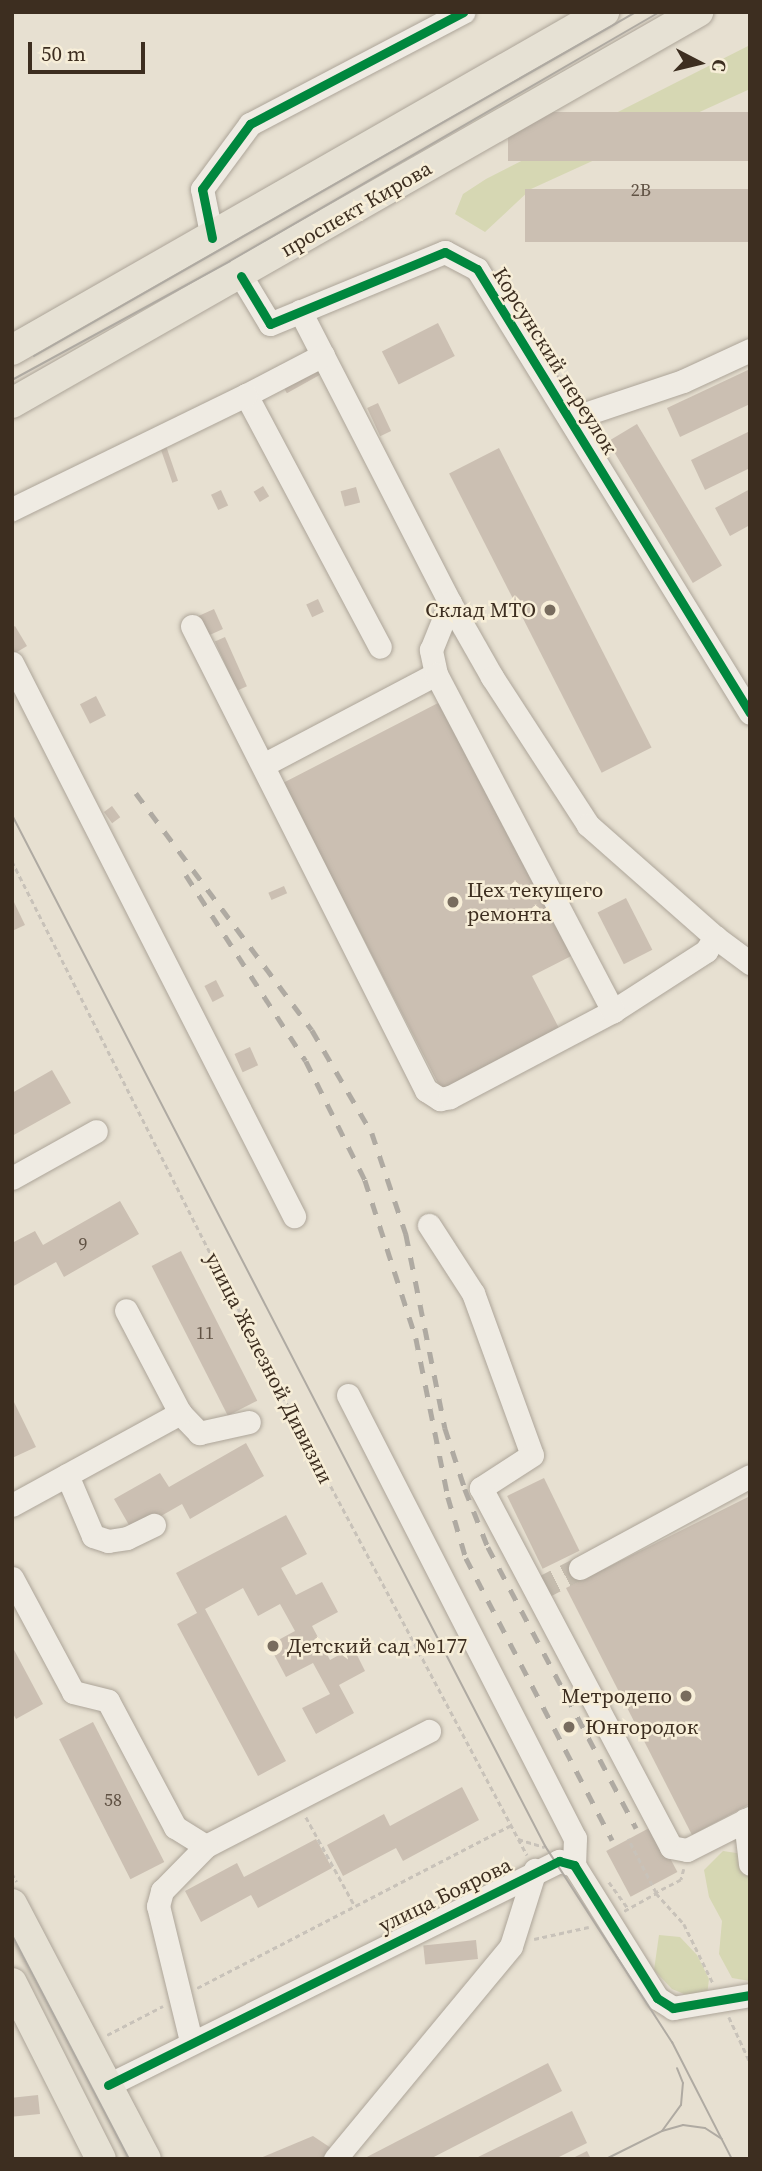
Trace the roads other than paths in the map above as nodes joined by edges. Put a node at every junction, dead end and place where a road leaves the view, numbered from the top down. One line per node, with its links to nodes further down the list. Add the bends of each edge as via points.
1 (463, 12): 4 (street, via 250,124 202,189)
2 (604, 12): 4 (main road)
3 (698, 12): 5 (main road, проспект Кирова)
4 (212, 238): 7 (main road)
5 (241, 276): 6 (street, Корсунский переулок, via 270,324); 11 (main road, проспект Кирова)
6 (300, 311): 9 (street); 12 (street, Корсунский переулок, via 445,252 477,269)
7 (12, 350)
8 (750, 350): 12 (street, via 683,382)
9 (323, 355): 10 (street); 14 (street)
10 (246, 395): 13 (street); 16 (street)
11 (12, 403)
12 (570, 419): 19 (street, Корсунский переулок)
13 (12, 509)
14 (450, 603): 18 (street, via 431,650); 21 (street, via 492,677 589,825)
15 (192, 626): 20 (street)
16 (380, 647)
17 (12, 663): 26 (street)
18 (436, 674): 20 (street); 23 (street)
19 (750, 713)
20 (265, 764): 23 (street, via 426,1090 439,1099 450,1097)
21 (715, 937): 22 (street); 23 (street, via 706,951)
22 (750, 963)
23 (613, 1011)
24 (96, 1131): 25 (street)
25 (12, 1178)
26 (294, 1216)
27 (429, 1225): 39 (street, via 473,1293 532,1455 481,1488 671,1847 687,1850)
28 (126, 1310): 30 (street)
29 (348, 1395): 42 (street, via 575,1838)
30 (180, 1413): 31 (street, via 200,1433); 32 (street)
31 (248, 1422)
32 (67, 1475): 34 (street); 35 (street, via 93,1536 108,1541 127,1538)
33 (750, 1476): 36 (street)
34 (12, 1505)
35 (154, 1525)
36 (580, 1568)
37 (12, 1578): 40 (street, via 73,1692 108,1701 175,1827)
38 (429, 1731): 40 (street)
39 (748, 1819): 41 (street)
40 (206, 1846): 47 (street, via 162,1891 158,1906)
41 (750, 1864)
42 (574, 1865): 43 (street, улица Боярова, via 559,1861); 46 (street, via 657,1998 673,2008)
43 (535, 1870): 47 (street, улица Боярова); 51 (street, via 511,1946)
44 (12, 1904): 48 (main road)
45 (12, 1983): 49 (main road)
46 (750, 1995)
47 (191, 2041): 48 (street, улица Боярова)
48 (108, 2085): 50 (main road)
49 (101, 2159)
50 (146, 2159)
51 (335, 2159)

